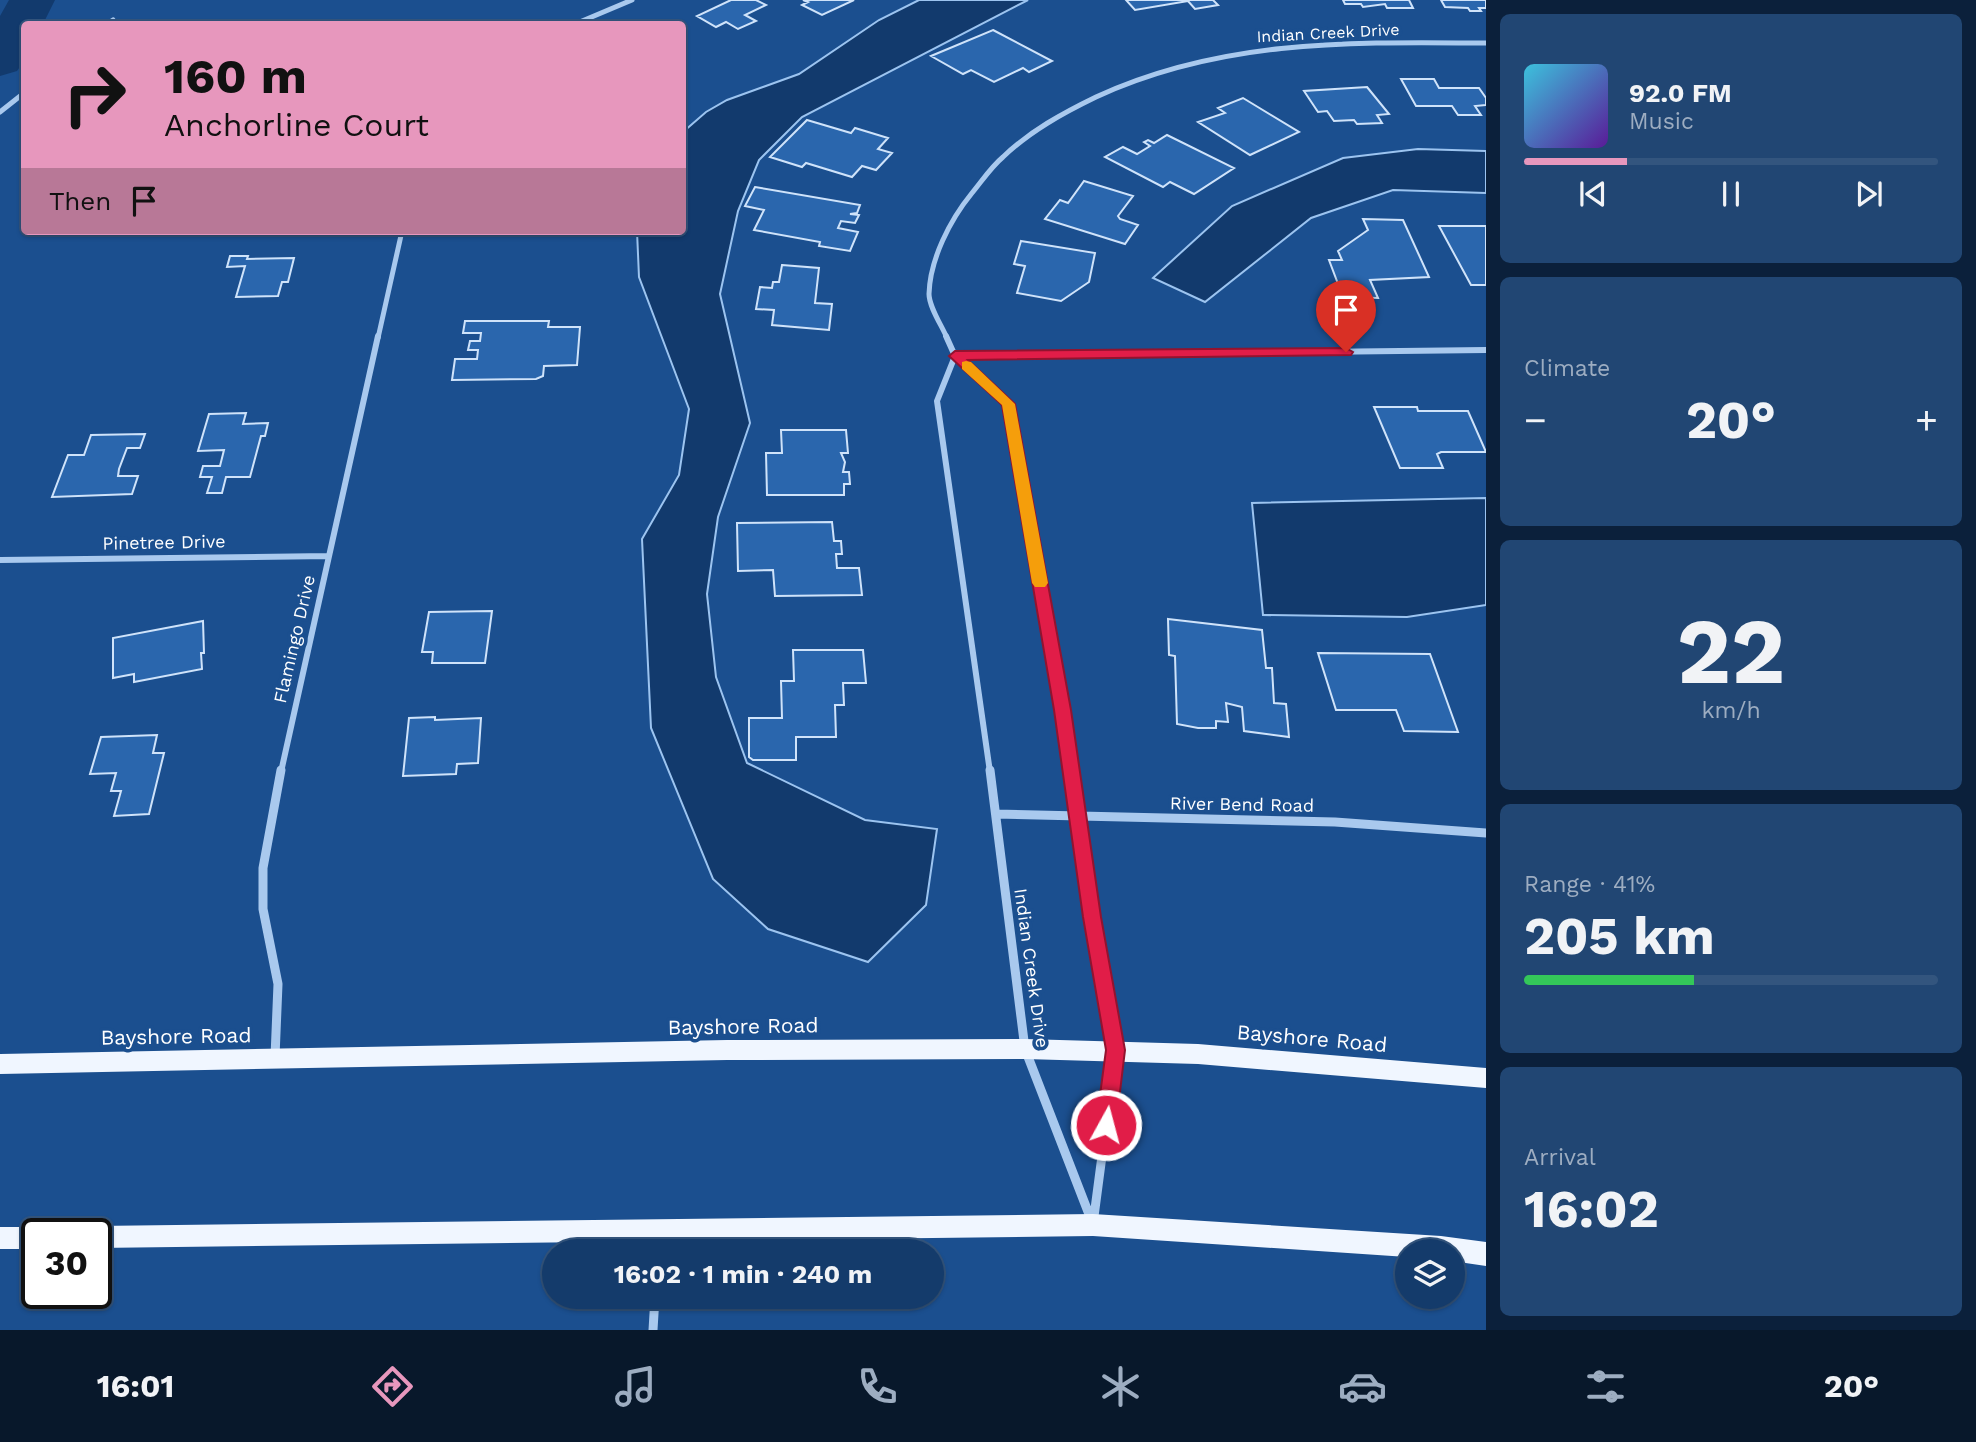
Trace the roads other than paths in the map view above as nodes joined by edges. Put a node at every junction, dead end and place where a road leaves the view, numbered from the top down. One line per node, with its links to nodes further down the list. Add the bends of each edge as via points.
1 (632, 0): 2 (street)
2 (582, 21)
3 (1486, 43): 8 (street, Indian Creek Drive, via 1332,43 1250,51 1148,75 1058,115 1002,157 947,230 929,296)
4 (21, 95): 5 (street)
5 (0, 112)
6 (401, 235): 9 (street, Flamingo Drive)
7 (1486, 351): 8 (street)
8 (955, 356): 11 (street, Indian Creek Drive, via 937,401); 12 (street, Indian Creek Drive, via 1009,404)
9 (329, 556): 10 (street, Pinetree Drive); 16 (street, Flamingo Drive, via 263,868 263,909 278,984)
10 (0, 560)
11 (996, 814): 12 (street, River Bend Road); 14 (street, Indian Creek Drive)
12 (1078, 818): 13 (street, River Bend Road, via 1296,821); 15 (street, Indian Creek Drive)
13 (1486, 833)
14 (1025, 1049): 15 (main road, Bayshore Road); 16 (main road, Bayshore Road); 19 (street, Indian Creek Drive)
15 (1116, 1050): 18 (main road, Bayshore Road); 19 (street, Indian Creek Drive)
16 (275, 1058): 17 (main road, Bayshore Road)
17 (0, 1064)
18 (1486, 1078)
19 (1093, 1224): 24 (main road); 25 (main road)
20 (112, 1237): 23 (main road)
21 (0, 1238): 22 (main road)
22 (21, 1238)
23 (542, 1239)
24 (683, 1239)
25 (1486, 1254)
26 (654, 1309): 27 (street)
27 (653, 1330)

